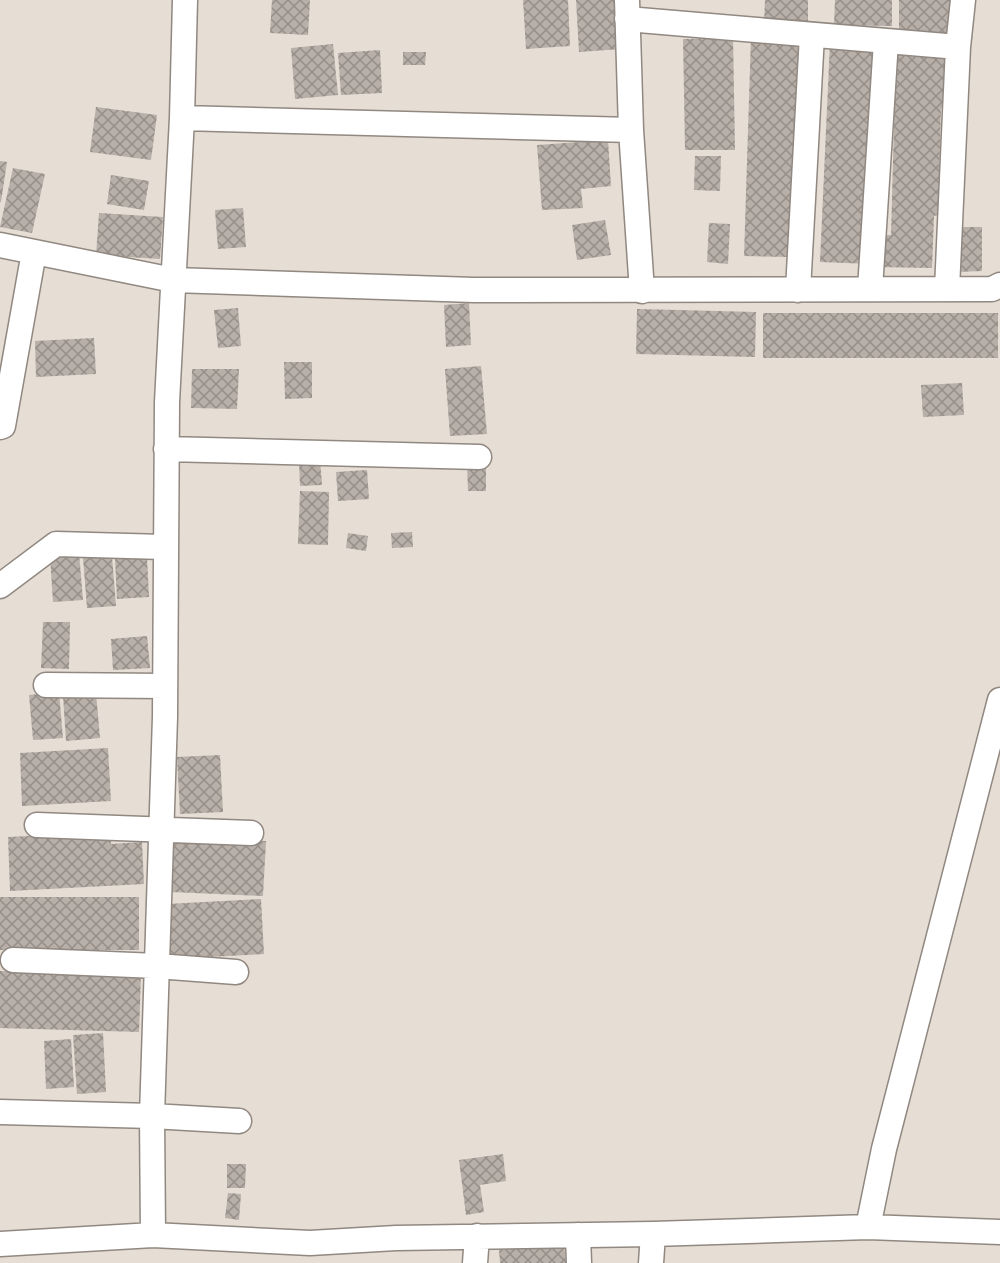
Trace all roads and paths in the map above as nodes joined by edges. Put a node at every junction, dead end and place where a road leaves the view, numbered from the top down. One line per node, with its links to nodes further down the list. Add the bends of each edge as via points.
1 (185, 0): 7 (street)
2 (963, 0): 6 (street)
3 (627, 10): 4 (street); 8 (street)
4 (812, 35): 5 (street); 13 (street)
5 (886, 41): 6 (street); 14 (street)
6 (958, 47): 12 (street)
7 (182, 118): 8 (street); 11 (street)
8 (631, 130): 16 (street)
9 (0, 245): 10 (street)
10 (34, 252): 11 (street); 17 (street)
11 (173, 280): 16 (street); 18 (street)
12 (946, 289): 14 (street); 15 (street)
13 (798, 290): 14 (street); 16 (street)
14 (870, 290)
15 (997, 290)
16 (642, 291)
17 (0, 427)
18 (166, 449): 19 (street); 20 (street)
19 (479, 458)
20 (164, 547): 21 (street, via 56,544); 23 (street)
21 (0, 586)
22 (46, 685): 23 (street)
23 (165, 686): 26 (street)
24 (1000, 700): 34 (street, via 884,1149)
25 (37, 825): 26 (street)
26 (161, 829): 27 (street); 29 (street)
27 (251, 833)
28 (13, 960): 29 (street)
29 (157, 966): 30 (street); 32 (street)
30 (236, 972)
31 (0, 1112): 32 (street)
32 (152, 1116): 33 (street); 37 (street)
33 (239, 1121)
34 (868, 1227): 35 (street); 36 (street)
35 (1000, 1232)
36 (653, 1234): 38 (street); 44 (street)
37 (153, 1235): 40 (street); 41 (street)
38 (578, 1235): 39 (street); 43 (street)
39 (477, 1236): 41 (street); 42 (street)
40 (0, 1244)
41 (309, 1253)
42 (475, 1263)
43 (579, 1263)
44 (651, 1263)

